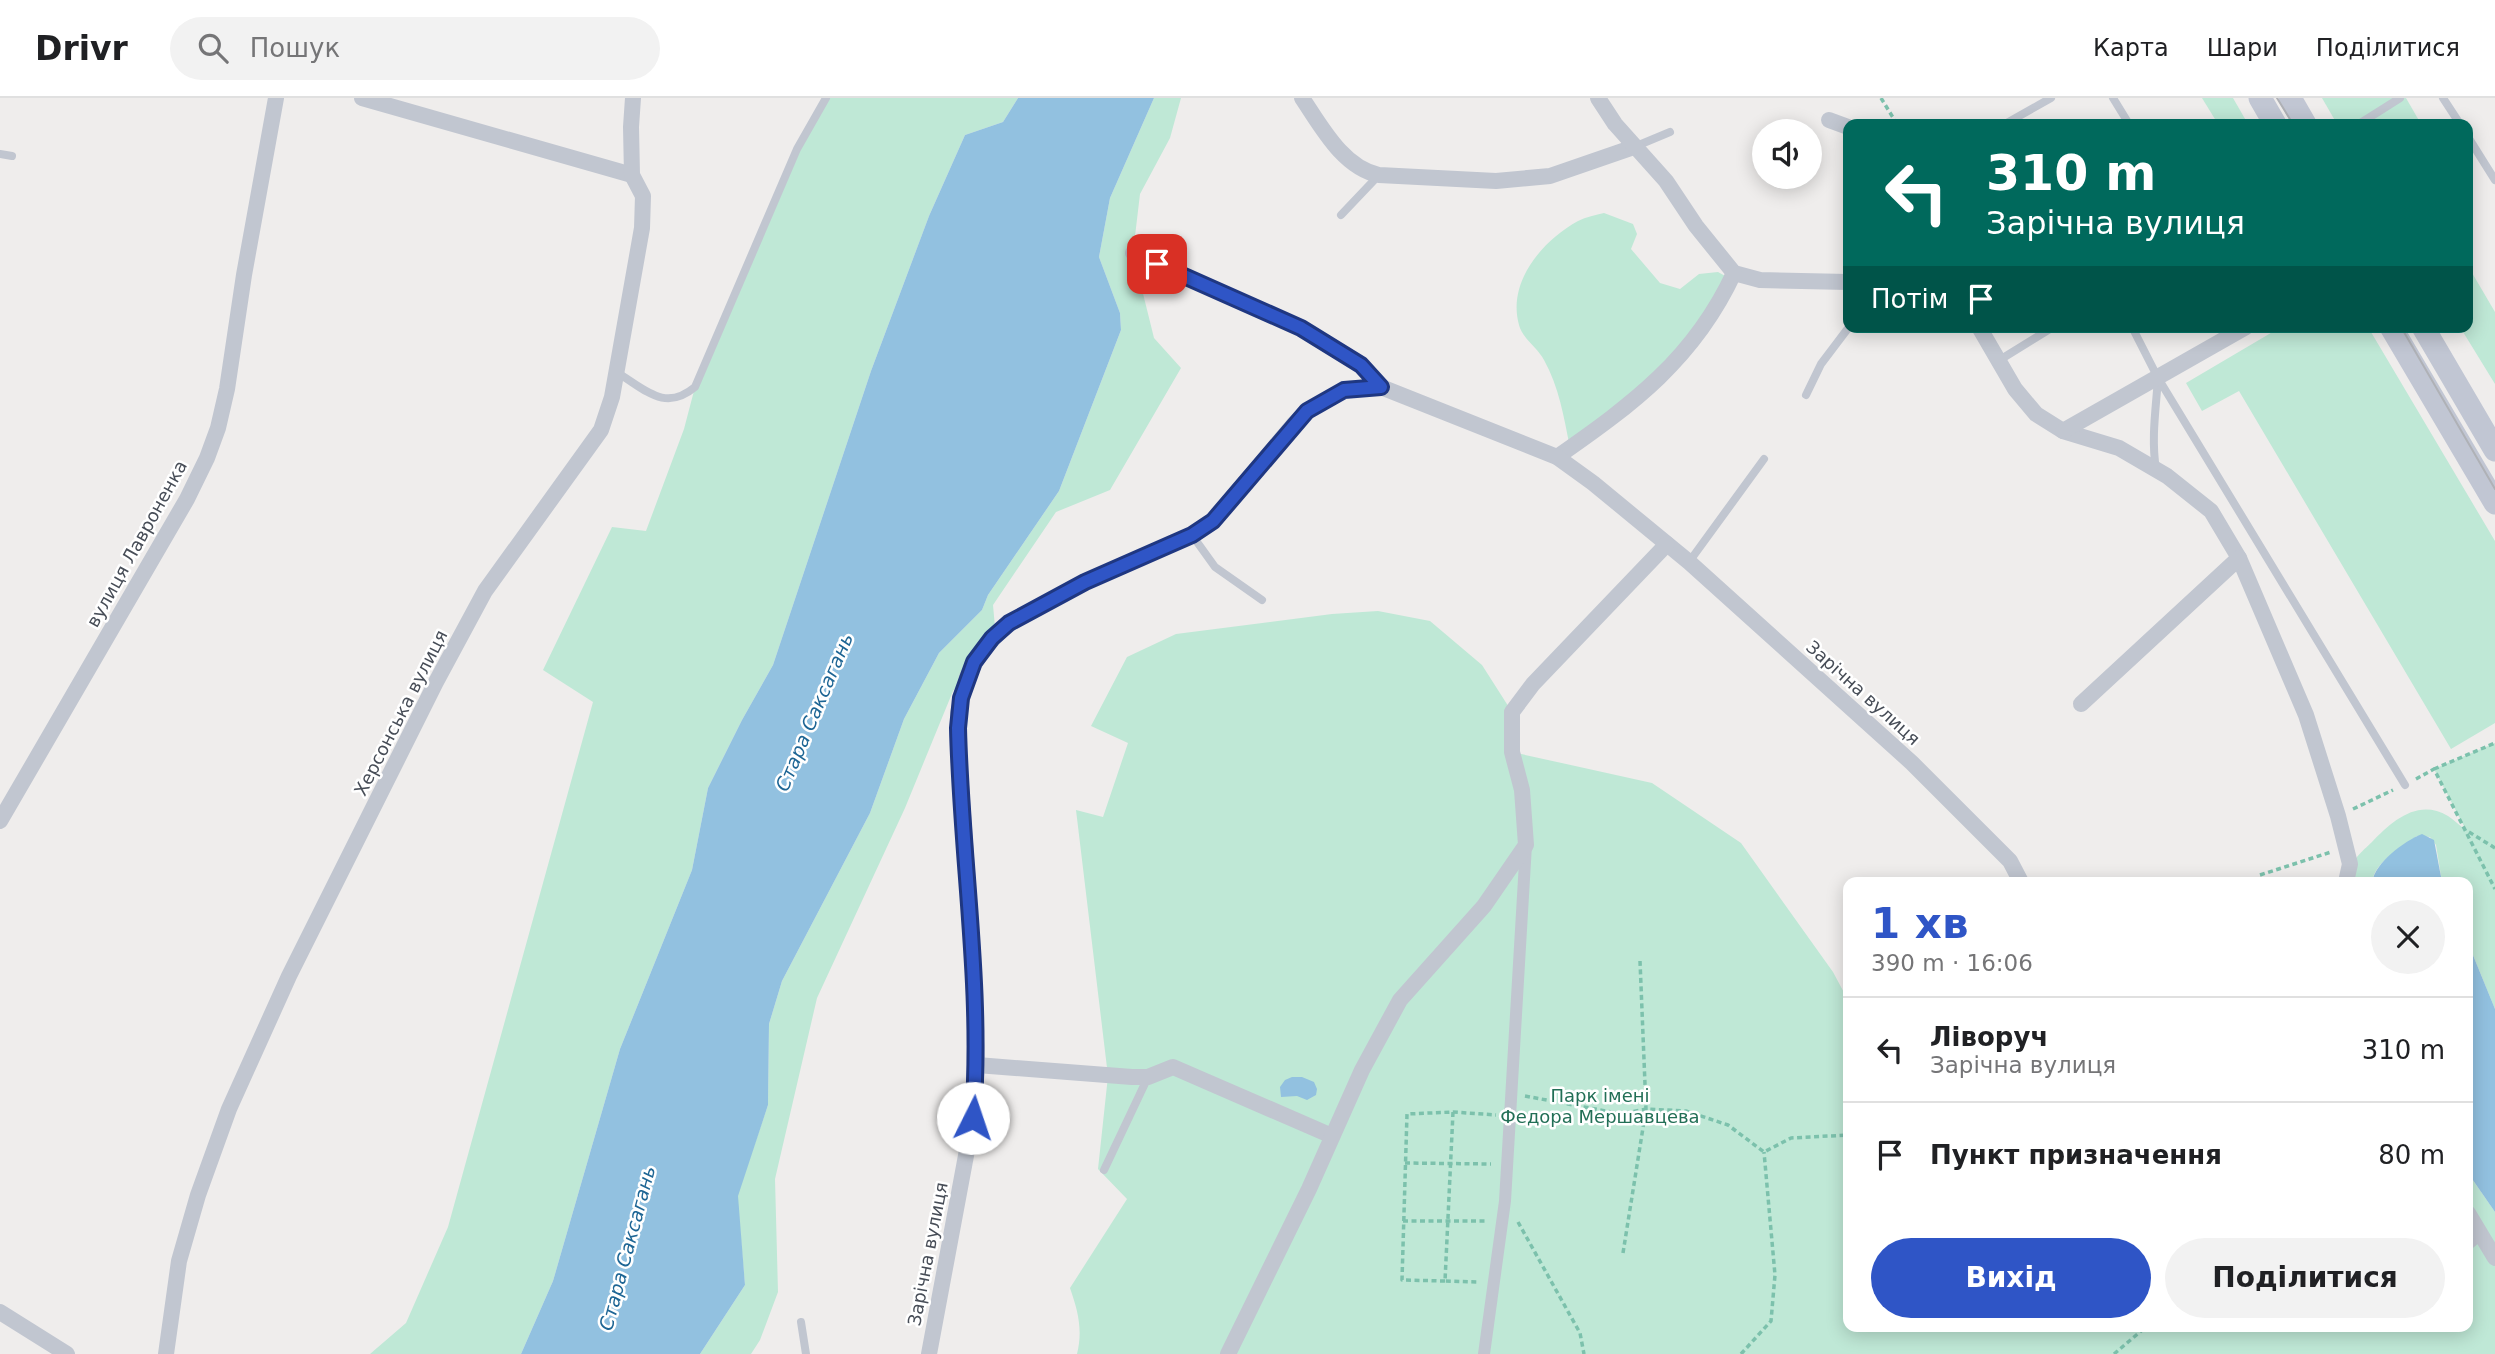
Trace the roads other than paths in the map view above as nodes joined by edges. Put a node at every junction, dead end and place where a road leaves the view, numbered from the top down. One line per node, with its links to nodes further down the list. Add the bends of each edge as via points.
1 (276, 98): 58 (street, вулиця Лавроненка, via 227,389 207,458)
2 (362, 98): 26 (street)
3 (633, 98): 26 (street, Херсонська вулиця)
4 (826, 98): 41 (lane, via 797,149 695,387 685,395 667,398 645,392)
5 (1302, 98): 27 (street, via 1335,145 1364,170)
6 (1598, 98): 23 (street)
7 (2050, 98): 13 (lane)
8 (2113, 98): 14 (lane)
9 (2260, 98): 15 (main road)
10 (2290, 98): 16 (main road)
11 (2400, 98): 17 (lane)
12 (2443, 98): 18 (lane)
13 (2014, 119)
14 (2126, 119)
15 (2272, 119)
16 (2302, 119)
17 (2367, 119)
18 (2457, 119)
19 (1829, 120): 20 (street)
20 (1843, 125)
21 (1670, 132): 23 (lane)
22 (2473, 145): 28 (lane)
23 (1634, 147): 27 (street, via 1549,176 1496,181); 31 (street, via 1666,181)
24 (0, 154): 25 (lane)
25 (12, 156)
26 (632, 175): 41 (street, Херсонська вулиця, via 643,195 642,228)
27 (1379, 175): 29 (lane)
28 (2495, 180)
29 (1341, 215)
30 (1133, 253): 43 (street, Зарічна вулиця, via 1301,328 1361,365)
31 (1734, 273): 32 (street, via 1760,281); 47 (street, via 1708,321 1667,372)
32 (1843, 282)
33 (1844, 333): 44 (lane, via 1821,364)
34 (1982, 333): 40 (street)
35 (2043, 333): 40 (lane)
36 (2135, 333): 42 (lane)
37 (2236, 333): 42 (street)
38 (2395, 333): 50 (main road)
39 (2427, 333): 46 (main road)
40 (1998, 361): 45 (street, via 2036,415)
41 (616, 372): 73 (street, Херсонська вулиця, via 601,430 485,591 289,976 229,1109 198,1195 179,1261)
42 (2158, 378): 45 (street); 49 (lane); 57 (lane)
43 (1381, 387): 47 (street, Зарічна вулиця); 51 (street, Зарічна вулиця, via 1344,390 1307,411 1213,521)
44 (1806, 395)
45 (2063, 431): 49 (street, via 2119,449)
46 (2495, 450)
47 (1557, 457): 52 (street, Зарічна вулиця)
48 (1764, 459): 54 (lane)
49 (2157, 470): 53 (street, via 2211,511)
50 (2495, 503)
51 (1192, 535): 55 (lane, via 1215,567); 62 (street, Зарічна вулиця, via 1085,582 1009,623 983,649 967,677 958,713 958,747)
52 (1667, 544): 54 (street, Зарічна вулиця); 59 (street, via 1533,684 1512,712 1512,752)
53 (2239, 558): 56 (street); 61 (street, via 2306,715 2338,816 2350,864)
54 (1689, 562): 60 (street, Зарічна вулиця, via 1921,772 2010,861)
55 (1262, 600)
56 (2081, 704)
57 (2405, 785)
58 (0, 821)
59 (1526, 845): 64 (street, via 1484,906 1400,1000); 77 (street, via 1506,1201)
60 (2018, 877)
61 (2347, 877)
62 (977, 1065): 63 (street); 75 (street, Зарічна вулиця, via 973,1118)
63 (1149, 1077): 64 (street, via 1173,1067); 65 (lane)
64 (1332, 1136): 76 (street)
65 (1104, 1170)
66 (2473, 1222): 67 (street)
67 (2481, 1236): 68 (lane); 69 (street)
68 (2473, 1243)
69 (2495, 1258)
70 (0, 1312): 72 (street)
71 (801, 1322): 74 (lane)
72 (67, 1354)
73 (166, 1354)
74 (806, 1354)
75 (929, 1354)
76 (1228, 1354)
77 (1483, 1354)

